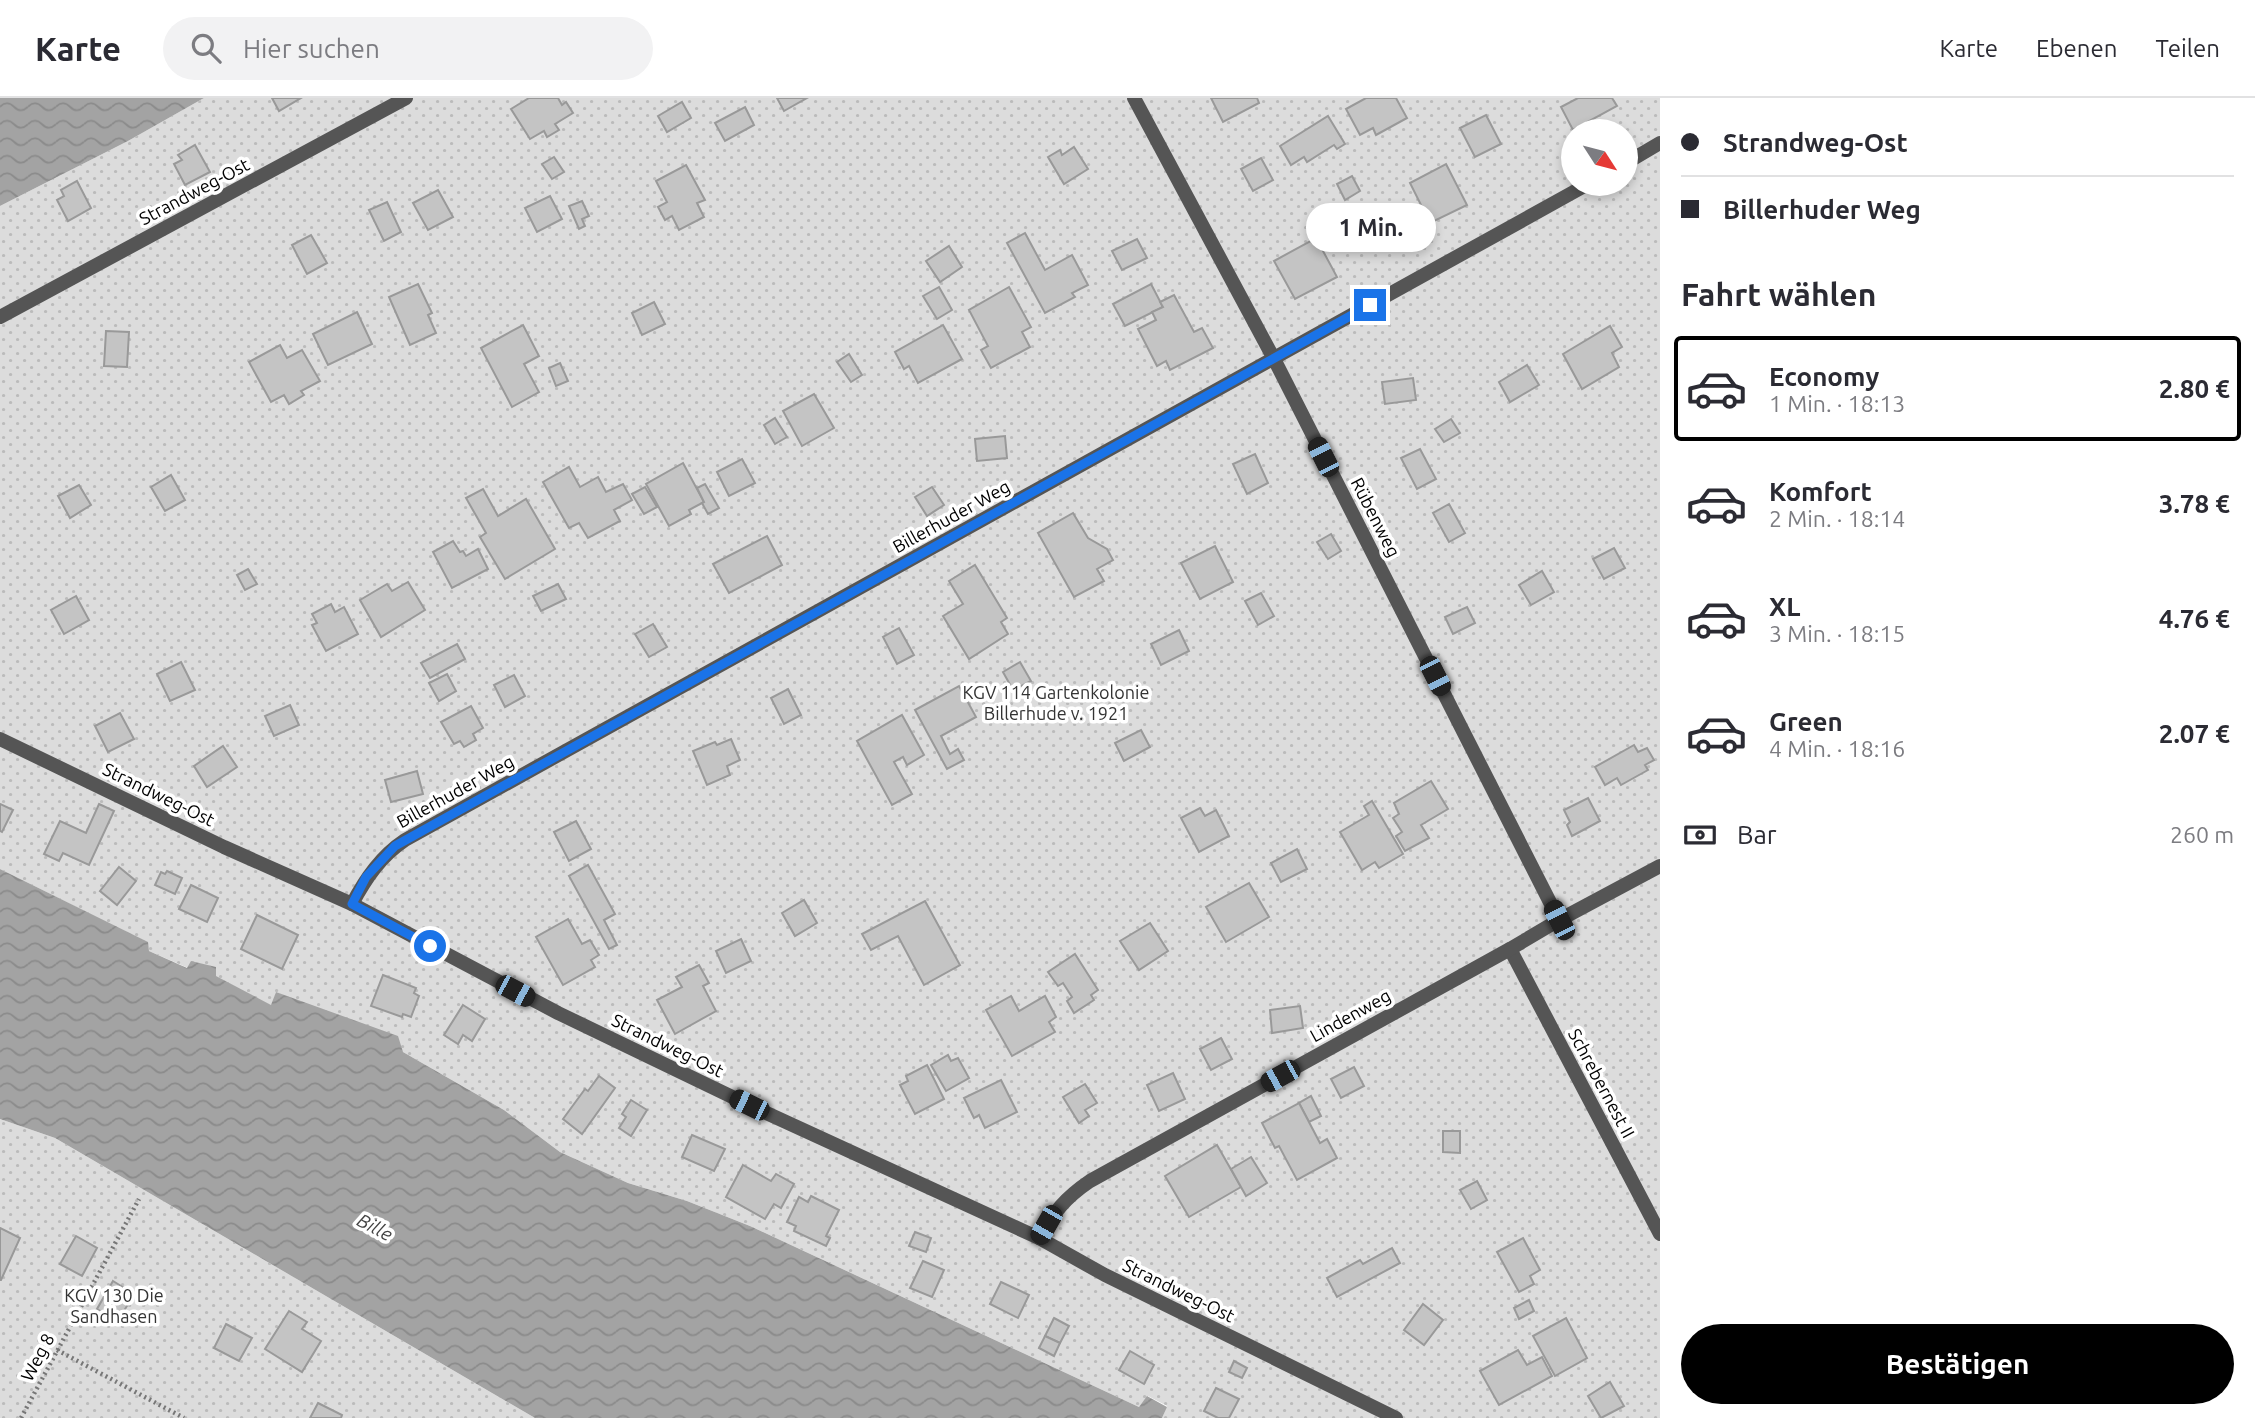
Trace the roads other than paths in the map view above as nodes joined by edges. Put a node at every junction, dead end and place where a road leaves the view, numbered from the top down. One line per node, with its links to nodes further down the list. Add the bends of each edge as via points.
1 (406, 98): 6 (lane, Strandweg-Ost)
2 (1134, 98): 7 (lane, Rübenweg)
3 (1660, 144): 4 (lane)
4 (1638, 156)
5 (1566, 196): 7 (lane, Billerhuder Weg)
6 (0, 317)
7 (1274, 359): 10 (lane, Billerhuder Weg, via 405,840 380,860); 11 (lane, Rübenweg)
8 (0, 740): 10 (lane, Strandweg-Ost)
9 (1660, 866): 11 (lane, Lindenweg)
10 (352, 904): 14 (lane, Strandweg-Ost, via 558,1013)
11 (1559, 920): 12 (lane, Lindenweg)
12 (1510, 950): 13 (lane, Schrebernest II); 14 (lane, Lindenweg, via 1090,1181 1054,1212)
13 (1660, 1234)
14 (1039, 1238): 15 (lane, Strandweg-Ost)
15 (1396, 1418)

